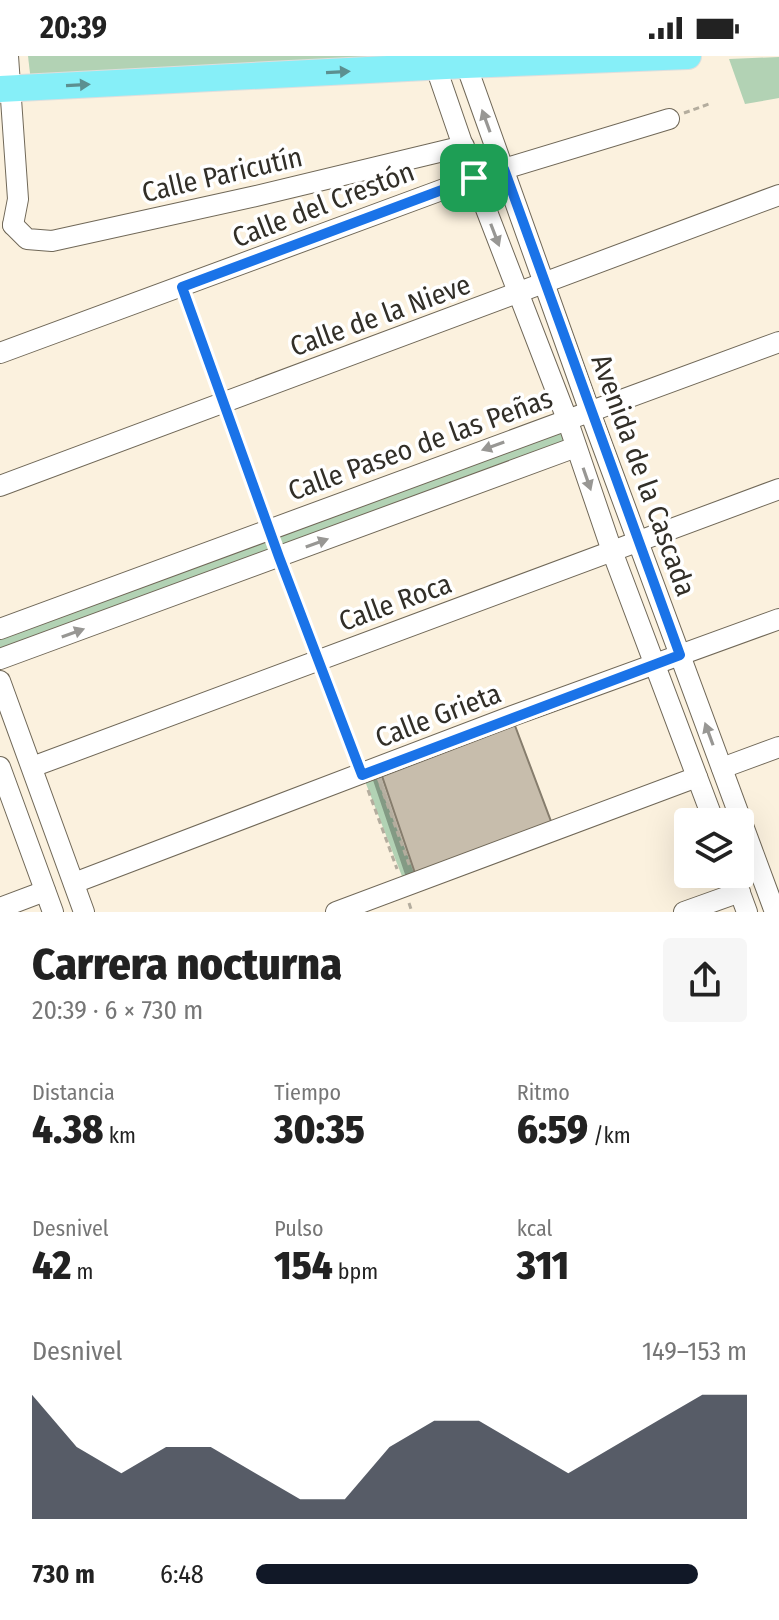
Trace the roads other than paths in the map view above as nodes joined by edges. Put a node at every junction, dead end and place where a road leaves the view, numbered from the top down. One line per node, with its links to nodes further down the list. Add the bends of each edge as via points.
1 (8, 56): 6 (street)
2 (688, 56): 3 (main road)
3 (553, 59): 4 (main road)
4 (464, 60): 5 (main road); 9 (street, Avenida de la Cascada, one-way to 4)
5 (434, 62): 6 (main road, one-way to 5); 8 (street, Avenida de la Cascada)
6 (5, 88): 12 (street, via 18,199)
7 (669, 119): 9 (street, Calle del Crestón)
8 (464, 146): 10 (street, Avenida de la Cascada); 12 (street, Calle Paricutín, via 52,241)
9 (504, 169): 10 (street, Calle del Crestón); 13 (street, Avenida de la Cascada)
10 (474, 178): 14 (street, Avenida de la Cascada, one-way to 14); 16 (street, Calle del Crestón)
11 (779, 195): 13 (street, Calle de la Nieve)
12 (6, 230)
13 (545, 282): 14 (street, Calle de la Nieve); 17 (street, Avenida de la Cascada)
14 (518, 293): 18 (street, Avenida de la Cascada); 20 (street, Calle de la Nieve)
15 (779, 342): 17 (street, Calle Paseo de las Peñas)
16 (0, 353)
17 (590, 412): 18 (street, Calle Paseo de las Peñas); 22 (street, Avenida de la Cascada)
18 (567, 419): 19 (street, Avenida de la Cascada); 25 (street, Calle Paseo de las Peñas, one-way to 25)
19 (576, 447): 23 (street, Avenida de la Cascada, one-way to 23); 27 (street, Calle Paseo de las Peñas, one-way to 19)
20 (0, 486)
21 (779, 489): 22 (street, Calle Roca)
22 (639, 542): 23 (street, Calle Roca); 26 (street, Avenida de la Cascada)
23 (612, 551): 28 (street, Avenida de la Cascada); 31 (street, Calle Roca)
24 (779, 619): 26 (street, Calle Grieta)
25 (0, 629)
26 (680, 655): 28 (street, Calle Grieta); 32 (street, Avenida de la Cascada, one-way to 26)
27 (0, 659)
28 (655, 664): 34 (street, Avenida de la Cascada); 37 (street, Calle Grieta)
29 (0, 681): 31 (street)
30 (779, 747): 32 (street)
31 (32, 767): 37 (street)
32 (722, 768): 36 (street, Avenida de la Cascada)
33 (1, 772): 40 (street)
34 (697, 777): 35 (street, Avenida de la Cascada); 44 (street)
35 (709, 808)
36 (771, 879): 47 (street, Avenida de la Cascada)
37 (74, 883): 43 (street)
38 (727, 888): 45 (street)
39 (738, 888): 46 (street)
40 (45, 891): 41 (street); 42 (street)
41 (0, 908)
42 (53, 912)
43 (84, 912)
44 (336, 912)
45 (684, 912)
46 (747, 912)
47 (775, 912)

